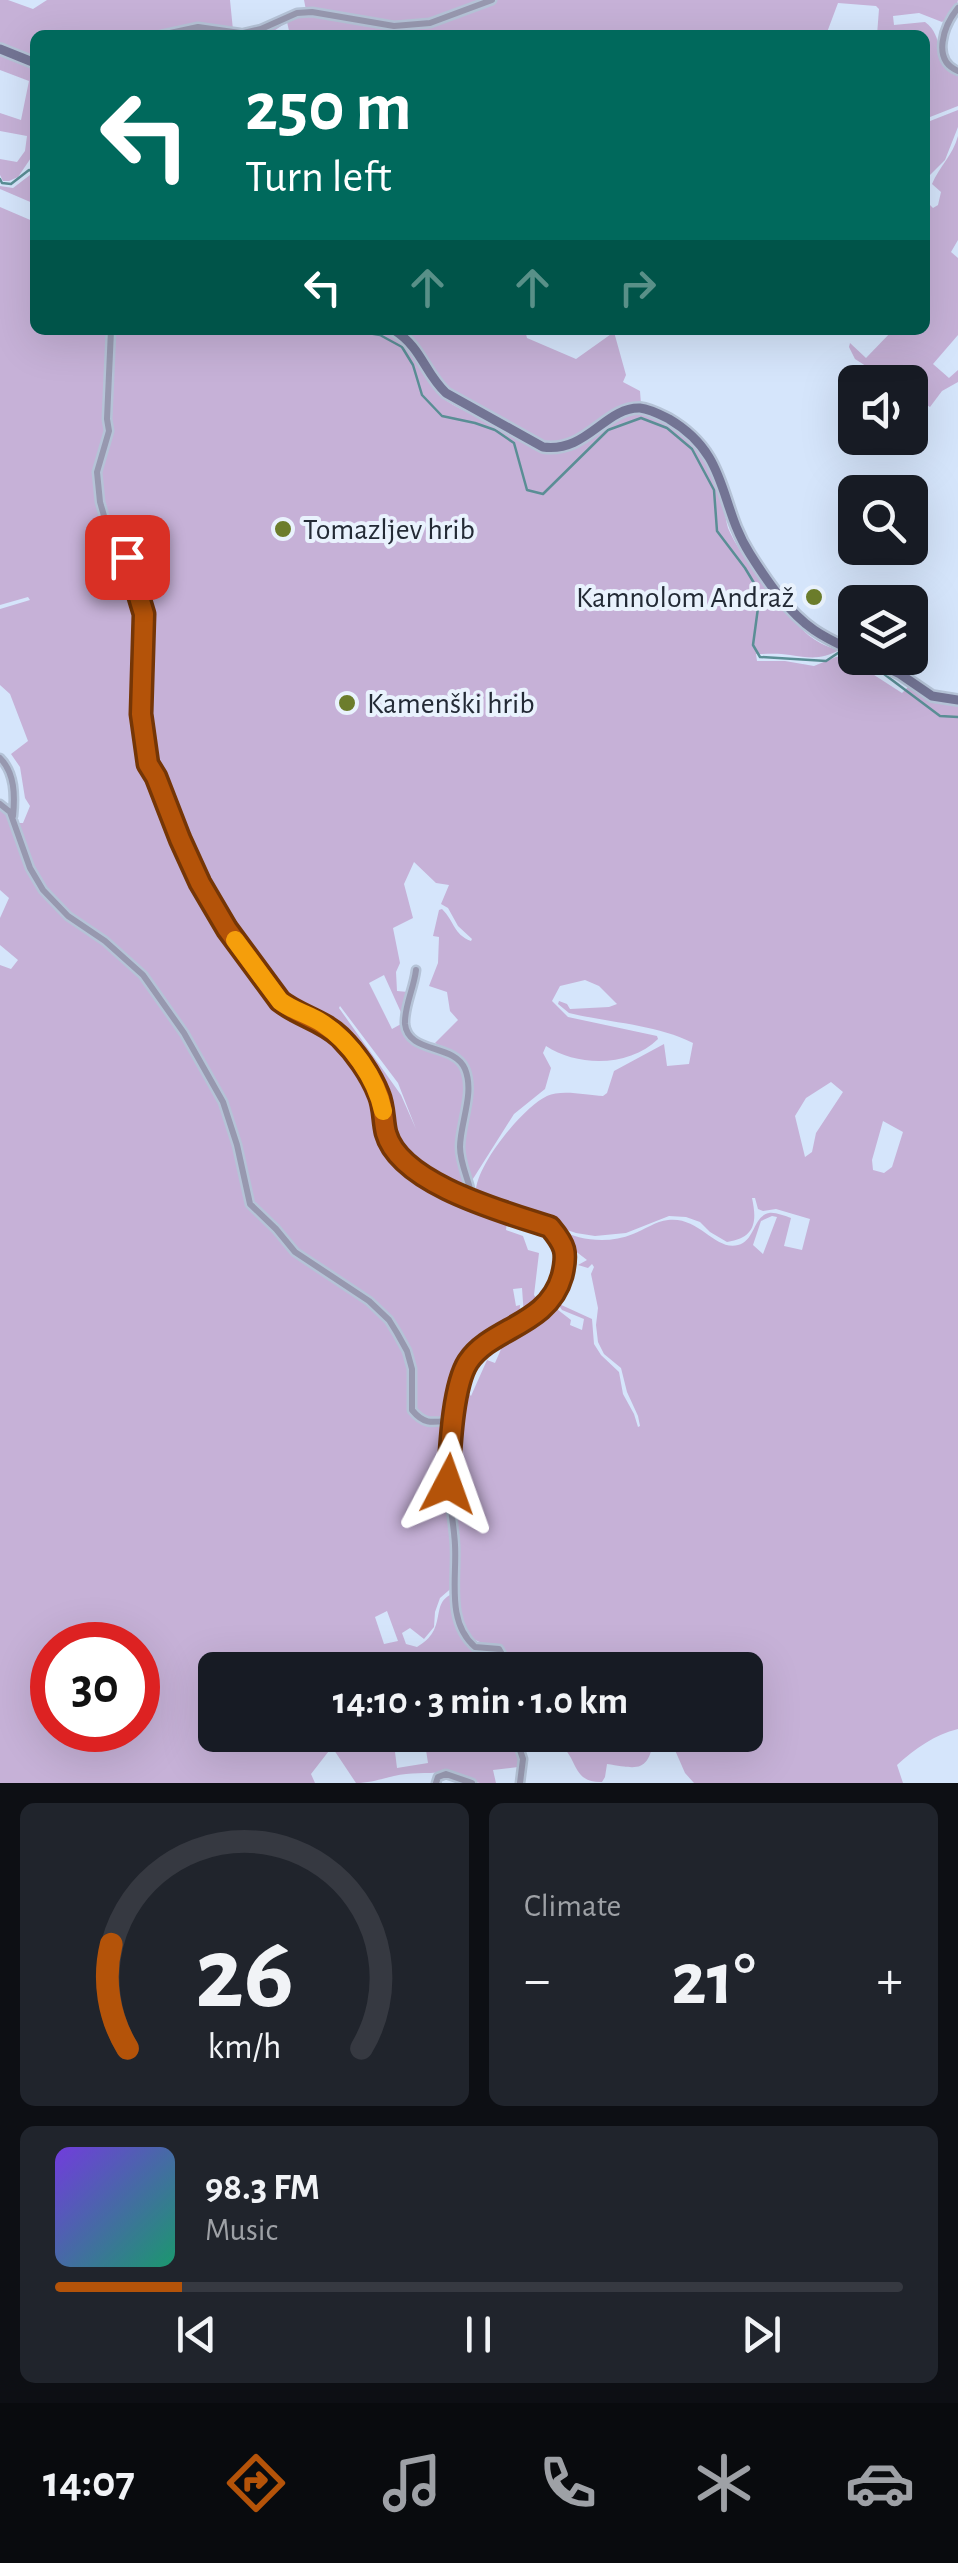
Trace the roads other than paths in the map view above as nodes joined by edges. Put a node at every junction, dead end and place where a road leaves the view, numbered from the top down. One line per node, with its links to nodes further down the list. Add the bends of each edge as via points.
1 (492, 0): 5 (street, via 430,23 394,26 312,12)
2 (958, 8): 8 (street, via 942,47 945,61)
3 (184, 30): 4 (street)
4 (215, 30)
5 (256, 30)
6 (0, 49): 7 (street)
7 (30, 61)
8 (958, 70)
9 (110, 335): 19 (street, via 100,502 127,557 144,614 141,714 148,764 200,883 280,1001 321,1022 360,1062 380,1096 396,1152 450,1193 550,1227 564,1249 567,1260 552,1299 470,1360)
10 (402, 335): 11 (street, via 446,393 543,446 571,445 640,408 674,422 703,447 748,552 780,596 811,628)
11 (838, 643)
12 (901, 675): 13 (street, via 932,696)
13 (958, 700)
14 (0, 758): 16 (street, via 10,772)
15 (0, 804): 16 (street)
16 (12, 818): 19 (street, via 43,890 142,974 184,1032 223,1102 250,1204 296,1252 389,1320 407,1351 412,1410 420,1420)
17 (416, 970): 18 (street, via 405,1026 416,1042 447,1052 464,1068 468,1092 460,1155)
18 (471, 1194)
19 (452, 1420): 20 (street, via 448,1484 458,1621 475,1647)
20 (500, 1652)
21 (521, 1752): 24 (street)
22 (436, 1783): 23 (street, via 446,1774)
23 (472, 1783)
24 (520, 1783)

